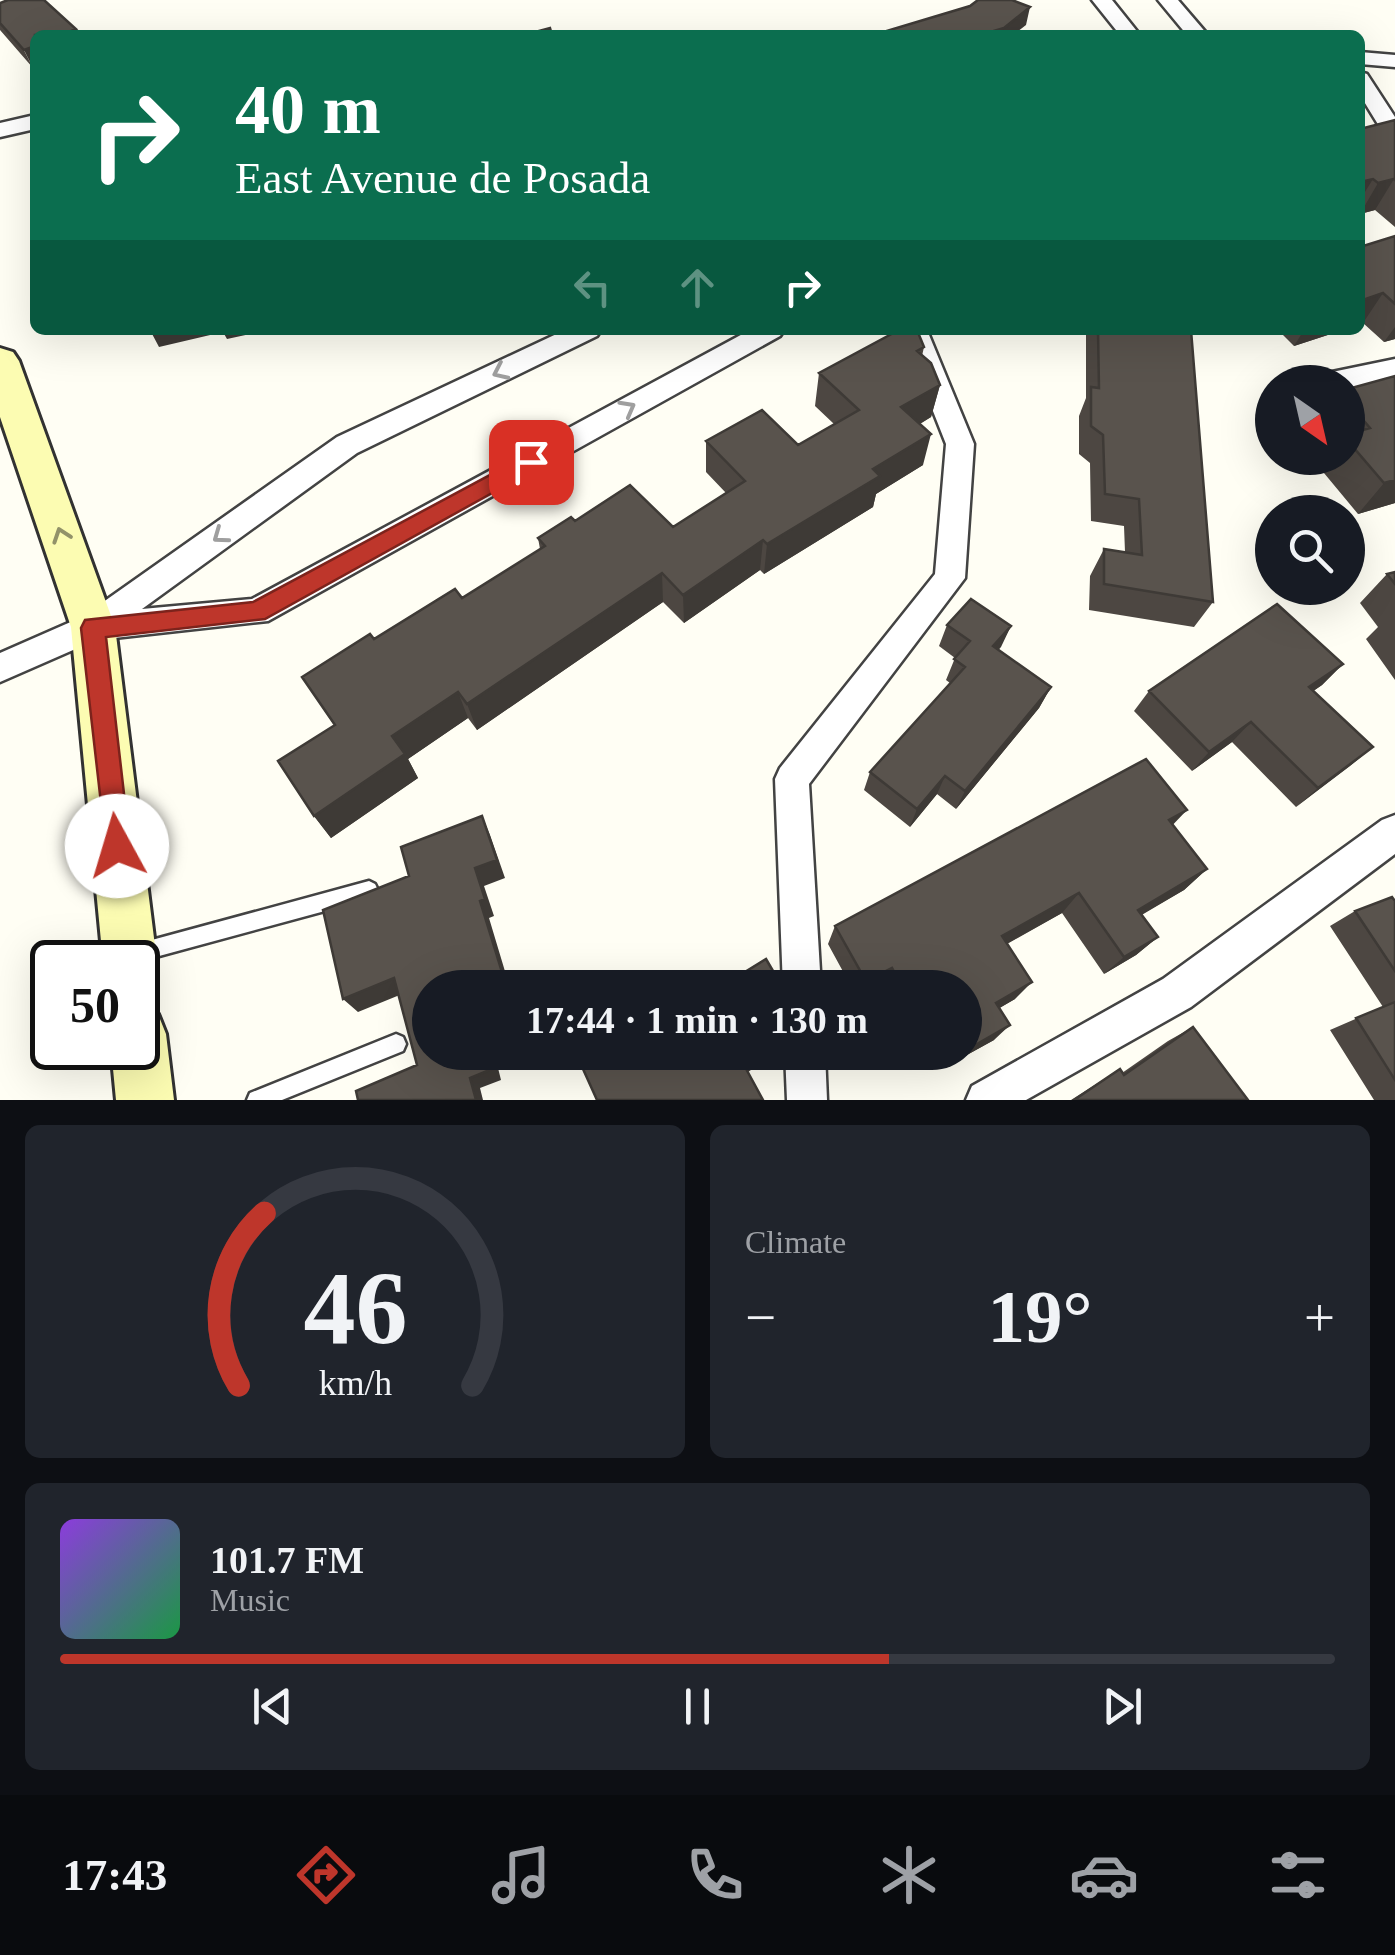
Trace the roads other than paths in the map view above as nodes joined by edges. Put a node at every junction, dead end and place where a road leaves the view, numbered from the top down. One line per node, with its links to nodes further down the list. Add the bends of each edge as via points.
1 (1102, 0): 3 (street)
2 (1168, 0): 4 (street)
3 (1126, 30)
4 (1194, 30)
5 (1365, 58): 6 (street)
6 (1395, 60)
7 (1365, 86): 9 (street)
8 (1365, 89): 12 (street)
9 (1395, 94)
10 (30, 123): 11 (street)
11 (0, 130)
12 (1395, 134)
13 (577, 335): 19 (street, one-way to 19, via 346,445)
14 (762, 335): 19 (street, one-way to 14, via 257,612)
15 (916, 335): 25 (street, via 960,444 950,578 792,779)
16 (0, 361): 19 (main road, one-way to 16)
17 (1395, 369): 18 (street)
18 (1365, 375)
19 (93, 628): 20 (street); 23 (main road)
20 (0, 668)
21 (1395, 832): 32 (street, via 1177,993)
22 (369, 890): 24 (lane)
23 (127, 940)
24 (160, 950)
25 (801, 970)
26 (396, 1044): 30 (lane)
27 (142, 1070): 29 (main road)
28 (806, 1070): 31 (street)
29 (145, 1100)
30 (257, 1100)
31 (807, 1100)
32 (986, 1100)

